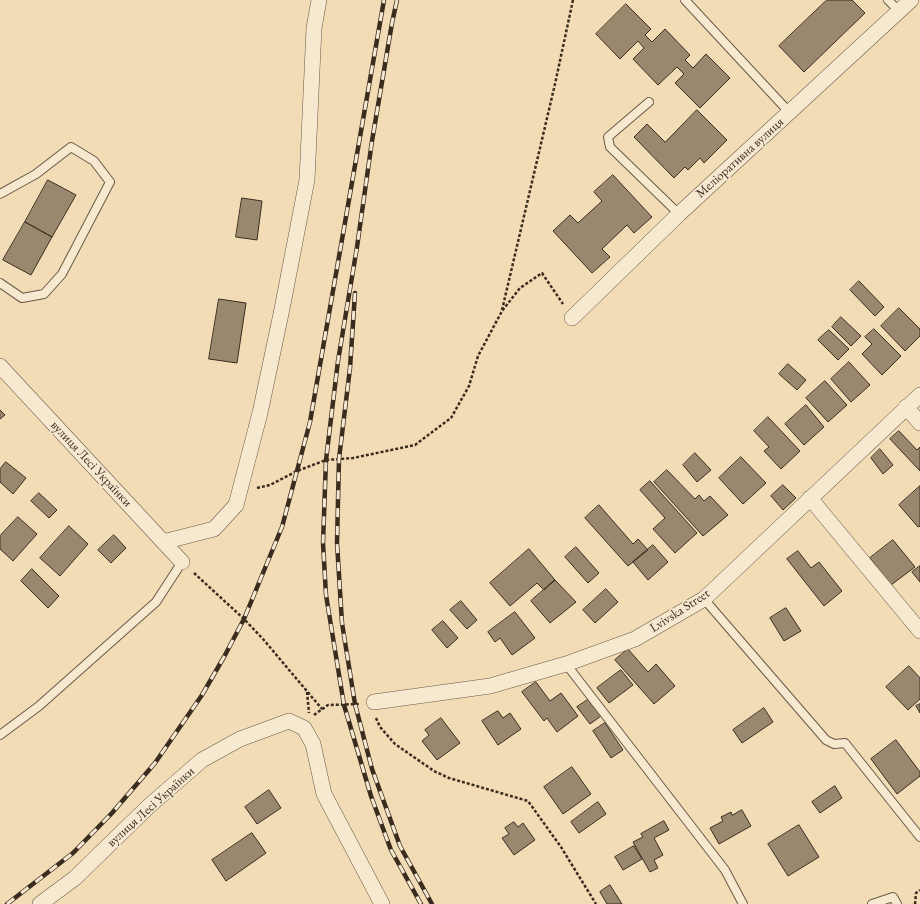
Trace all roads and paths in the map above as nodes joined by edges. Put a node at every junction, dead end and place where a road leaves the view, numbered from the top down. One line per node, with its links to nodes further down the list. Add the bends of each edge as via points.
1 (319, 0): 18 (street, via 314,28 307,180 260,413)
2 (573, 0): 12 (path)
3 (685, 0): 8 (lane)
4 (888, 0): 6 (lane)
5 (911, 0): 6 (street, Меліоративна вулиця)
6 (899, 11): 8 (street, Меліоративна вулиця)
7 (649, 102): 10 (lane, via 608,138 610,147)
8 (790, 113): 10 (street, Меліоративна вулиця)
9 (0, 194): 11 (lane, via 36,174 71,147 94,161 110,182 62,274 44,294 22,298)
10 (678, 214): 13 (street, Меліоративна вулиця)
11 (0, 283)
12 (502, 311): 13 (path, via 520,288 542,273); 18 (path, via 478,356 469,386 451,418 415,445 353,458 326,460 270,485)
13 (572, 318)
14 (0, 366): 20 (street, вулиця Лесі Українки)
15 (920, 395): 16 (street, Lvivska Street)
16 (906, 407): 17 (street); 19 (street, Lvivska Street)
17 (920, 423)
18 (239, 492): 20 (street, via 236,506 214,529)
19 (810, 498): 22 (street, Lvivska Street); 23 (street)
20 (163, 542): 21 (street, вулиця Лесі Українки)
21 (182, 562): 25 (path, via 244,619); 29 (lane, via 156,602 39,706)
22 (704, 599): 24 (street, Lvivska Street, via 635,639); 30 (lane, via 826,740 834,744 845,743)
23 (920, 631)
24 (566, 664): 26 (street, Lvivska Street, via 490,686); 35 (lane, via 725,870)
25 (307, 692): 27 (path); 28 (path)
26 (371, 702): 27 (path, via 328,705); 34 (path, via 380,727 395,744 434,771 449,778 528,801 561,847)
27 (322, 709): 28 (path, via 315,713)
28 (306, 725): 32 (street, вулиця Лесі Українки, via 289,721 240,739 202,760 149,806 75,878); 33 (street, via 324,794)
29 (0, 735)
30 (920, 837)
31 (920, 890): 38 (path, via 916,893)
32 (40, 904)
33 (382, 904)
34 (596, 904)
35 (743, 904)
36 (872, 904): 37 (lane, via 893,897)
37 (897, 904)
38 (915, 904)

